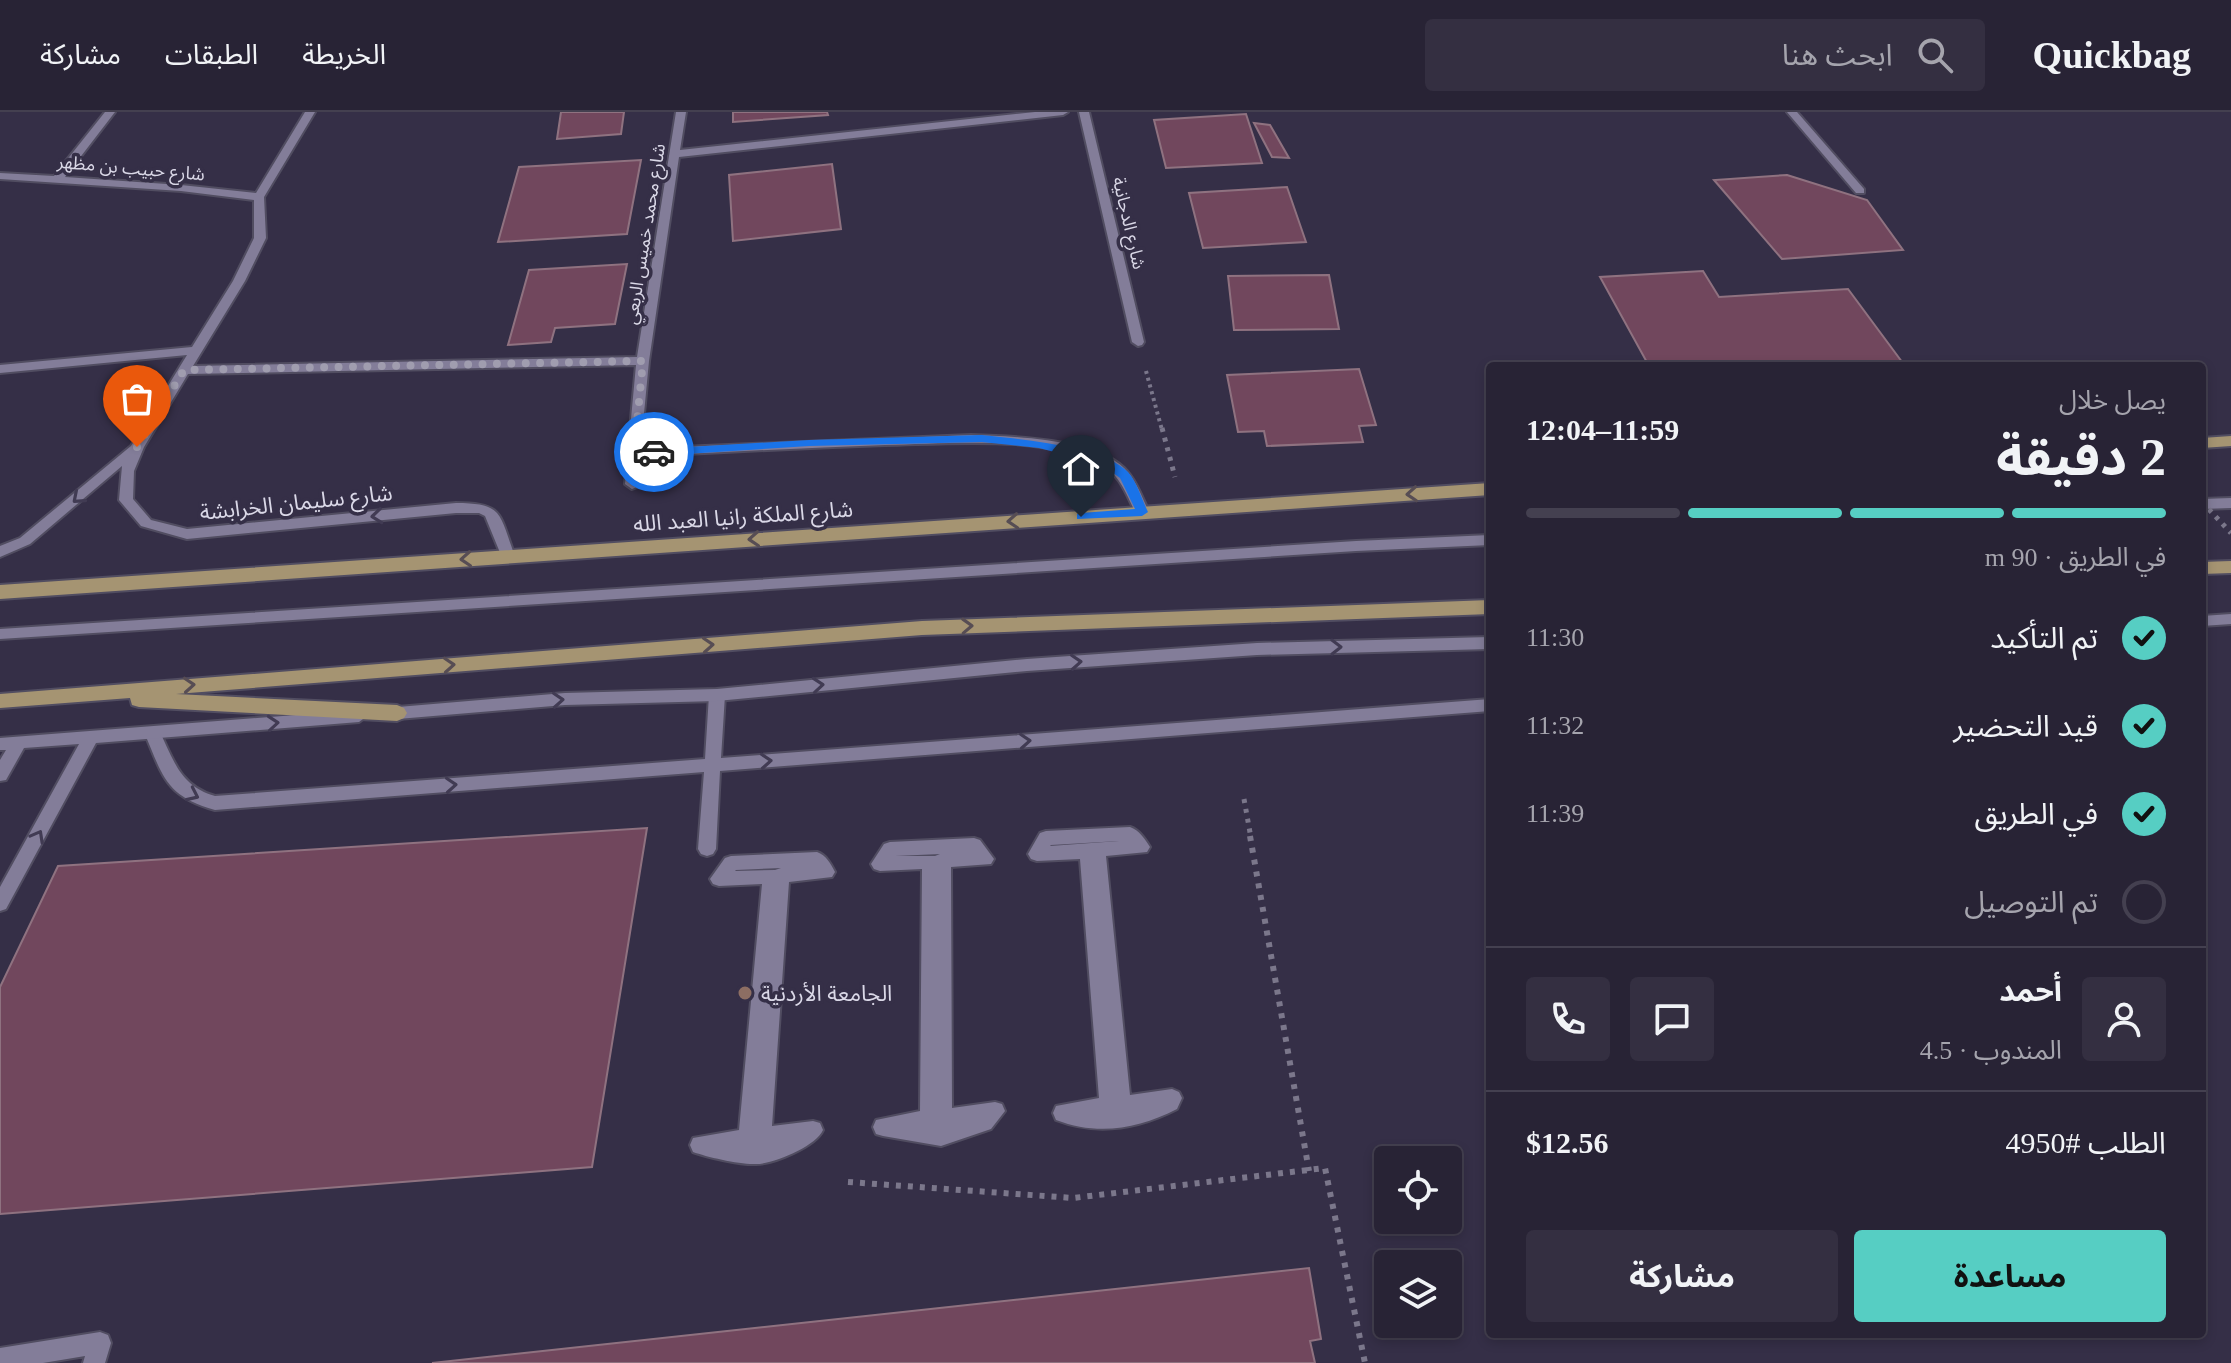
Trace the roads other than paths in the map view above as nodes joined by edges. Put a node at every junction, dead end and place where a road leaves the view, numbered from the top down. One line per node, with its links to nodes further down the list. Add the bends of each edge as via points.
1 (110, 112): 9 (street)
2 (310, 112): 11 (street)
3 (681, 112): 7 (street, شارع محمد خميس الربعي)
4 (1063, 112): 7 (street)
5 (1084, 112): 12 (street, شارع الدجانية)
6 (1792, 112): 10 (street)
7 (675, 154): 14 (street, شارع محمد خميس الربعي)
8 (0, 176): 9 (street, شارع حبيب بن مظهر)
9 (57, 180): 11 (street, شارع حبيب بن مظهر)
10 (1860, 191)
11 (259, 197): 13 (street, شارع سليمان الخرابشة, via 260,238)
12 (1138, 342)
13 (193, 351): 15 (street); 16 (street, شارع سليمان الخرابشة)
14 (643, 361): 16 (street); 20 (street, شارع محمد خميس الربعي)
15 (0, 369)
16 (184, 370): 19 (street, شارع سليمان الخرابشة)
17 (2231, 441): 18 (main road)
18 (2206, 443)
19 (137, 447): 27 (street, شارع سليمان الخرابشة, one-way to 27, via 25,541); 28 (street, شارع سليمان الخرابشة, one-way to 19, via 491,513 469,507 200,534 146,523 126,500 127,471)
20 (634, 453): 21 (street, شارع محمد خميس الربعي); 25 (street, via 982,438 1039,444 1105,461 1125,475)
21 (632, 484)
22 (1486, 489): 25 (main road, شارع الملكة رانيا العبد الله, one-way to 25)
23 (2206, 503): 24 (street)
24 (2231, 503)
25 (1142, 512): 28 (main road, شارع الملكة رانيا العبد الله, one-way to 28)
26 (1486, 540): 35 (street)
27 (0, 552)
28 (508, 556): 31 (main road, شارع الملكة رانيا العبد الله, one-way to 31)
29 (2231, 567): 30 (main road)
30 (2206, 568)
31 (0, 592)
32 (1486, 607): 38 (main road, one-way to 32, via 922,628)
33 (2231, 619): 34 (street)
34 (2206, 621)
35 (0, 634)
36 (1486, 643): 37 (street, one-way to 36, via 1257,649)
37 (717, 695): 41 (street, one-way to 37, via 565,699); 46 (street)
38 (55, 696): 39 (main road); 41 (main road)
39 (0, 701)
40 (1486, 705): 46 (street, one-way to 40)
41 (397, 713): 42 (street, one-way to 41)
42 (152, 732): 43 (street); 46 (street, one-way to 46, via 174,782 196,799 215,803)
43 (91, 737): 44 (street); 52 (street, one-way to 43)
44 (19, 742): 45 (street); 47 (street)
45 (0, 744)
46 (711, 765): 49 (street)
47 (0, 775)
48 (1141, 847): 48 (street, via 1130,834 1046,838 1037,854 1088,851 1109,1106 1063,1113 1120,1122 1161,1108 1172,1098 1121,1105 1097,850)
49 (707, 849)
50 (985, 859): 50 (street, via 974,845 904,848 890,849 880,864 931,862 930,1119 883,1127 941,1137 984,1122 995,1111 942,1119 942,860)
51 (826, 872): 51 (street, via 817,859 731,863 719,879 771,876 748,1138 700,1145 757,1155 801,1140 813,1130 761,1137 781,875)
52 (0, 904)
53 (0, 1359): 54 (street, via 100,1343)
54 (94, 1363)

